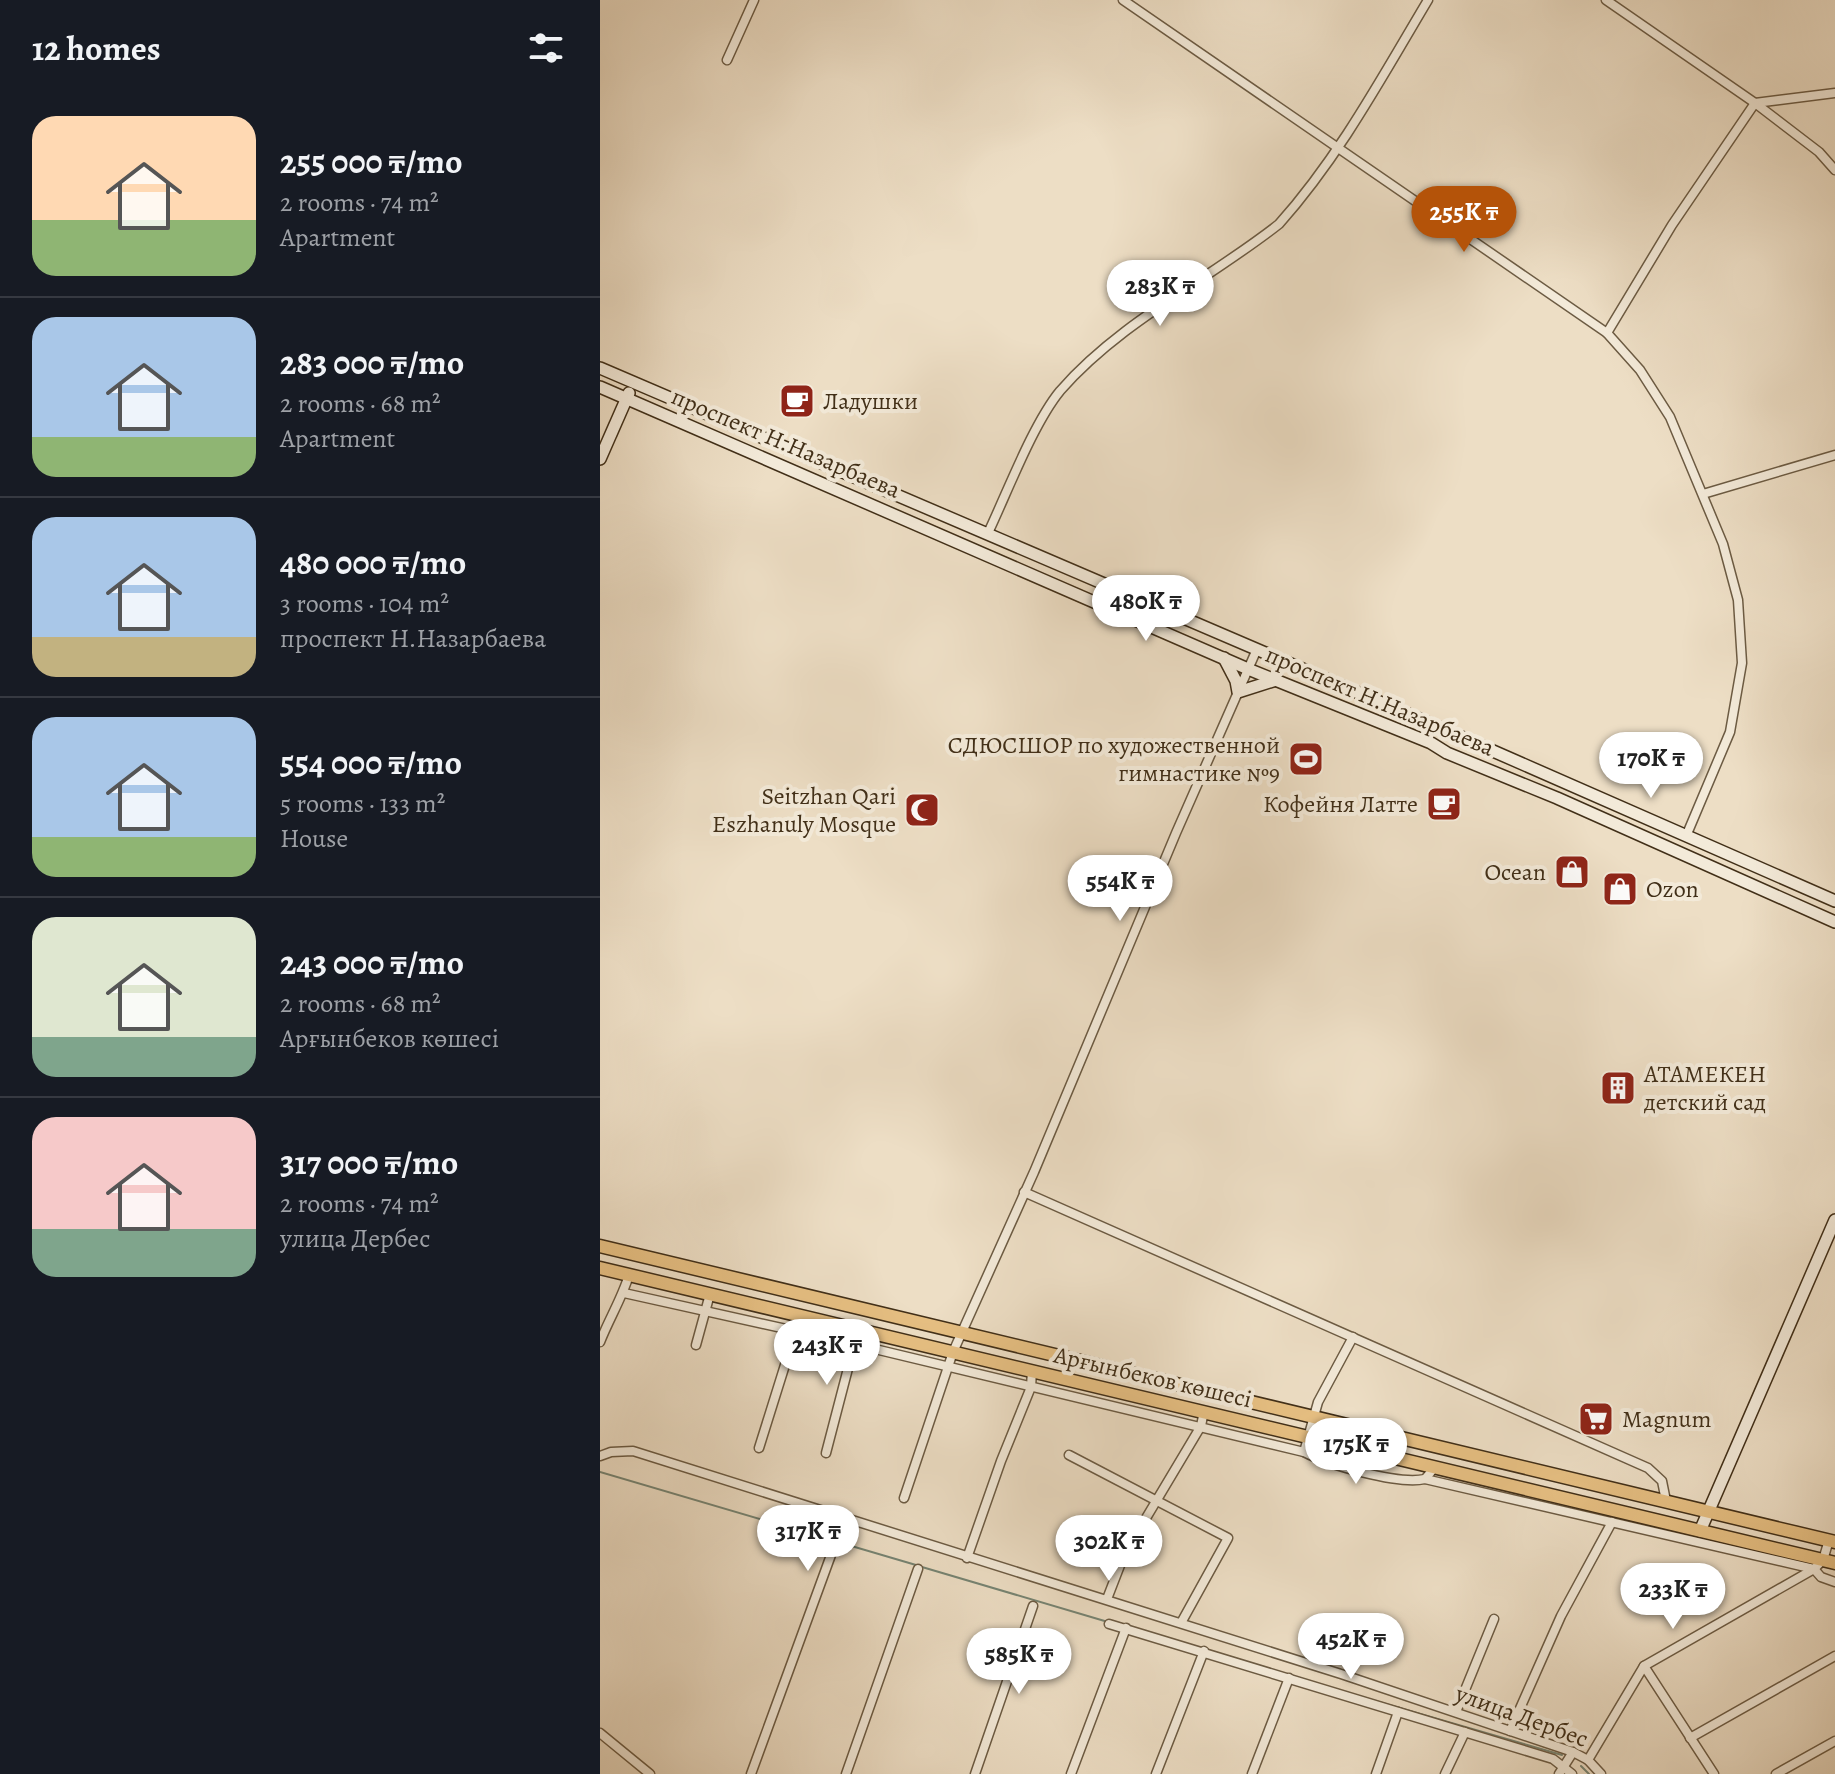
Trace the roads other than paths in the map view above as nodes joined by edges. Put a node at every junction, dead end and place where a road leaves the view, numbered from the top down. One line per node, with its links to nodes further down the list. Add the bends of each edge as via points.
1 (754, 0): 5 (street)
2 (1123, 0): 8 (street)
3 (1428, 0): 8 (street)
4 (1606, 0): 7 (street)
5 (727, 60)
6 (1835, 93): 7 (street)
7 (1755, 103): 9 (street); 10 (street)
8 (1338, 150): 10 (street); 18 (street, via 1279,224 1096,354 1058,393)
9 (1835, 170)
10 (1607, 333): 17 (street, via 1640,370 1670,417)
11 (600, 368): 12 (main road, проспект Н.Назарбаева)
12 (633, 382): 14 (main road); 18 (main road, проспект Н.Назарбаева)
13 (600, 387): 14 (main road, проспект Н.Назарбаева)
14 (627, 398): 16 (main road); 20 (main road, проспект Н.Назарбаева)
15 (1835, 455): 17 (street)
16 (600, 459)
17 (1703, 494): 24 (street, via 1738,600 1742,663 1730,732)
18 (988, 533): 19 (main road, проспект Н.Назарбаева)
19 (1257, 649): 21 (street); 24 (main road, проспект Н.Назарбаева)
20 (1224, 658): 21 (main road, проспект Н.Назарбаева); 23 (main road)
21 (1248, 669): 22 (main road, проспект Н.Назарбаева); 23 (street)
22 (1276, 680): 23 (main road); 26 (main road, проспект Н.Назарбаева)
23 (1238, 692): 27 (street)
24 (1687, 834): 25 (main road, проспект Н.Назарбаева)
25 (1835, 901)
26 (1835, 922)
27 (1024, 1192): 39 (street); 40 (street)
28 (1835, 1220): 62 (main road)
29 (600, 1246): 39 (main road, Арғынбеков көшесі)
30 (600, 1268): 31 (main road, Арғынбеков көшесі)
31 (629, 1275): 32 (street); 33 (main road, Арғынбеков көшесі)
32 (624, 1293): 34 (street); 36 (street)
33 (710, 1294): 34 (street); 35 (main road, Арғынбеков көшесі)
34 (705, 1311): 38 (street); 43 (street)
35 (800, 1317): 37 (main road, Арғынбеков көшесі); 38 (street)
36 (604, 1324): 41 (street)
37 (858, 1330): 42 (street); 44 (main road, Арғынбеков көшесі)
38 (795, 1332): 42 (street); 52 (street)
39 (961, 1333): 44 (street); 49 (main road, Арғынбеков көшесі)
40 (1353, 1337): 49 (street); 61 (street, via 1648,1468 1662,1481)
41 (600, 1342)
42 (854, 1344): 45 (street); 54 (street)
43 (696, 1345)
44 (953, 1352): 45 (street); 46 (main road, Арғынбеков көшесі)
45 (948, 1366): 47 (street); 59 (street)
46 (1032, 1371): 47 (street); 48 (main road, Арғынбеков көшесі)
47 (1031, 1387): 50 (street); 67 (street)
48 (1204, 1411): 50 (street); 51 (main road, Арғынбеков көшесі)
49 (1313, 1417): 51 (street); 61 (main road, Арғынбеков көшесі)
50 (1201, 1426): 53 (street); 60 (street)
51 (1307, 1437): 53 (street); 57 (main road, Арғынбеков көшесі)
52 (759, 1448)
53 (1304, 1452): 58 (street, via 1401,1481)
54 (826, 1453)
55 (1069, 1455): 60 (street)
56 (600, 1456): 67 (street, улица Дербес, via 633,1451)
57 (1435, 1467): 58 (street); 64 (main road, Арғынбеков көшесі)
58 (1425, 1479): 63 (street)
59 (904, 1498)
60 (1157, 1501): 71 (street, via 1124,1555); 74 (street, via 1228,1538)
61 (1666, 1501): 62 (main road, Арғынбеков көшесі)
62 (1708, 1512): 64 (main road); 65 (main road, Арғынбеков көшесі)
63 (1612, 1522): 68 (street); 83 (street, via 1561,1616)
64 (1700, 1531): 68 (main road, Арғынбеков көшесі)
65 (1832, 1541): 68 (street)
66 (831, 1555): 92 (street)
67 (967, 1558): 71 (street, улица Дербес)
68 (1824, 1564): 70 (street, via 1821,1577); 79 (street)
69 (918, 1569): 93 (street)
70 (1835, 1582)
71 (1107, 1599): 74 (street, улица Дербес)
72 (1033, 1606): 94 (street)
73 (1494, 1619): 82 (street)
74 (1181, 1623): 82 (street, улица Дербес)
75 (1109, 1624): 76 (street, улица Дербес)
76 (1126, 1628): 77 (street, улица Дербес); 95 (street)
77 (1204, 1651): 80 (street, улица Дербес); 96 (street)
78 (1835, 1656): 86 (street)
79 (1644, 1666): 86 (street); 89 (street)
80 (1289, 1678): 81 (street, улица Дербес); 97 (street)
81 (1398, 1712): 84 (street, улица Дербес); 98 (street)
82 (1456, 1712): 83 (street, улица Дербес)
83 (1510, 1731): 88 (street, улица Дербес)
84 (1465, 1732): 90 (street, улица Дербес, via 1553,1759); 99 (street)
85 (600, 1733): 91 (street)
86 (1690, 1738): 102 (street)
87 (1835, 1741): 103 (street)
88 (1573, 1752): 89 (street, улица Дербес); 90 (street)
89 (1588, 1760): 101 (street, улица Дербес)
90 (1562, 1770): 100 (street, улица Дербес)
91 (650, 1774)
92 (751, 1774)
93 (846, 1774)
94 (975, 1774)
95 (1071, 1774)
96 (1156, 1774)
97 (1252, 1774)
98 (1376, 1774)
99 (1445, 1774)
100 (1572, 1774)
101 (1601, 1774)
102 (1714, 1774)
103 (1776, 1774)

